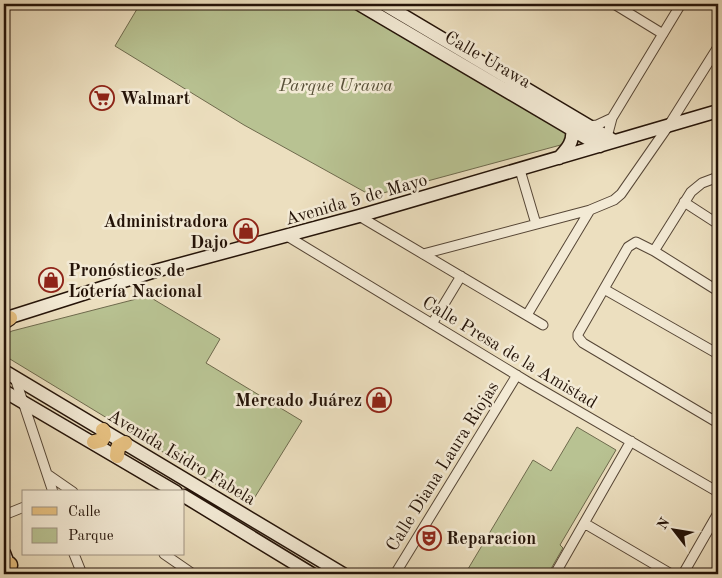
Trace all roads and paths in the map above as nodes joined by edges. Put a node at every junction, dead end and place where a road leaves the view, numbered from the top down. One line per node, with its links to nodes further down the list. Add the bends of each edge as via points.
1 (359, 4): 7 (main road, Calle Urawa)
2 (384, 4): 7 (main road, Calle Urawa)
3 (614, 4): 5 (street)
4 (680, 4): 5 (street)
5 (663, 34): 9 (street)
6 (718, 47): 10 (street)
7 (463, 58): 11 (main road, Calle Urawa); 12 (main road, Calle Urawa)
8 (718, 111): 10 (main road, Avenida 5 de Mayo)
9 (612, 118): 11 (street); 13 (street)
10 (669, 125): 13 (main road, Avenida 5 de Mayo); 18 (street, via 621,194)
11 (588, 126): 13 (main road, Calle Urawa)
12 (572, 129): 13 (main road, Calle Urawa); 14 (main road, via 570,144)
13 (607, 141): 14 (main road, Avenida 5 de Mayo)
14 (559, 158): 15 (main road, Avenida 5 de Mayo)
15 (520, 170): 19 (main road, Avenida 5 de Mayo); 20 (street)
16 (718, 177): 17 (street, via 696,187)
17 (684, 202): 21 (street); 23 (street)
18 (590, 210): 20 (street); 28 (street)
19 (359, 216): 22 (main road, Avenida 5 de Mayo); 24 (street)
20 (536, 224): 24 (street)
21 (718, 224)
22 (287, 236): 29 (main road, Avenida 5 de Mayo, via 156,271); 30 (street, Calle Presa de la Amistad)
23 (654, 251): 26 (street, via 640,243 631,244); 27 (street)
24 (423, 254): 25 (street)
25 (461, 276): 28 (street); 30 (street)
26 (604, 289): 32 (street); 38 (street, via 578,334 580,340)
27 (718, 290)
28 (527, 315): 31 (street)
29 (6, 319)
30 (432, 324): 34 (street, Calle Presa de la Amistad)
31 (543, 325)
32 (718, 354)
33 (4, 371): 35 (main road, Avenida Isidro Fabela)
34 (517, 375): 40 (street, Calle Presa de la Amistad); 60 (street, Calle Diana Laura Riojas)
35 (15, 378): 37 (street); 39 (main road, Avenida Isidro Fabela)
36 (4, 390): 37 (main road, Avenida Isidro Fabela)
37 (22, 400): 41 (main road, Avenida Isidro Fabela); 44 (street)
38 (718, 423)
39 (103, 430): 41 (main road, via 102,440); 42 (main road, Avenida Isidro Fabela)
40 (631, 441): 48 (street, Calle Presa de la Amistad); 53 (street)
41 (94, 442): 43 (main road, Avenida Isidro Fabela)
42 (125, 443): 43 (main road, via 118,447); 59 (main road, Avenida Isidro Fabela)
43 (117, 456): 47 (main road, Avenida Isidro Fabela)
44 (47, 474): 45 (street); 46 (street)
45 (52, 490)
46 (70, 490)
47 (173, 490)
48 (718, 492)
49 (185, 497): 58 (main road, Avenida Isidro Fabela)
50 (22, 507): 52 (street)
51 (718, 513): 63 (street)
52 (4, 515)
53 (584, 523): 61 (street); 62 (street)
54 (75, 556): 56 (street)
55 (167, 556): 57 (street)
56 (82, 574)
57 (193, 574)
58 (312, 574)
59 (343, 574)
60 (395, 574)
61 (555, 574)
62 (671, 574)
63 (683, 574)

